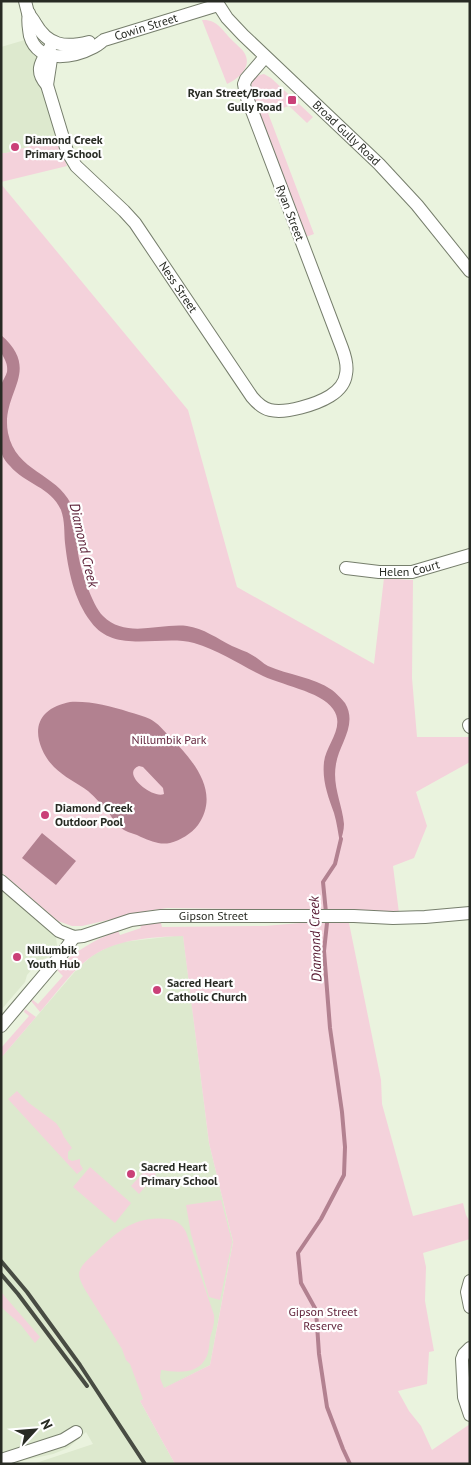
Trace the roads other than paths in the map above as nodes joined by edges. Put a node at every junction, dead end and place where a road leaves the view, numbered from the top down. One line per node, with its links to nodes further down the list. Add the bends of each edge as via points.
1 (217, 3): 3 (street, Cowin Street, via 72,54 62,56); 4 (street, Broad Gully Road, via 234,27)
2 (27, 7): 3 (street)
3 (50, 51): 6 (street, Ness Street, via 47,86 67,151 76,166 135,223 258,404 280,412 312,403 335,392)
4 (265, 57): 5 (street, Broad Gully Road, via 379,164 417,204); 6 (street, Ryan Street, via 246,79 244,89 342,348)
5 (470, 271)
6 (346, 375)
7 (470, 556): 8 (street, Helen Court, via 412,572)
8 (346, 568)
9 (1, 881): 11 (street, via 59,931)
10 (470, 913): 11 (street, Gipson Street, via 400,918 141,918)
11 (74, 937): 12 (street)
12 (1, 1026)
13 (470, 1281): 14 (street, via 467,1292)
14 (470, 1306)
15 (470, 1348): 16 (street, via 462,1359 464,1397)
16 (470, 1415)
17 (76, 1432): 18 (street, via 63,1440)
18 (1, 1460)

